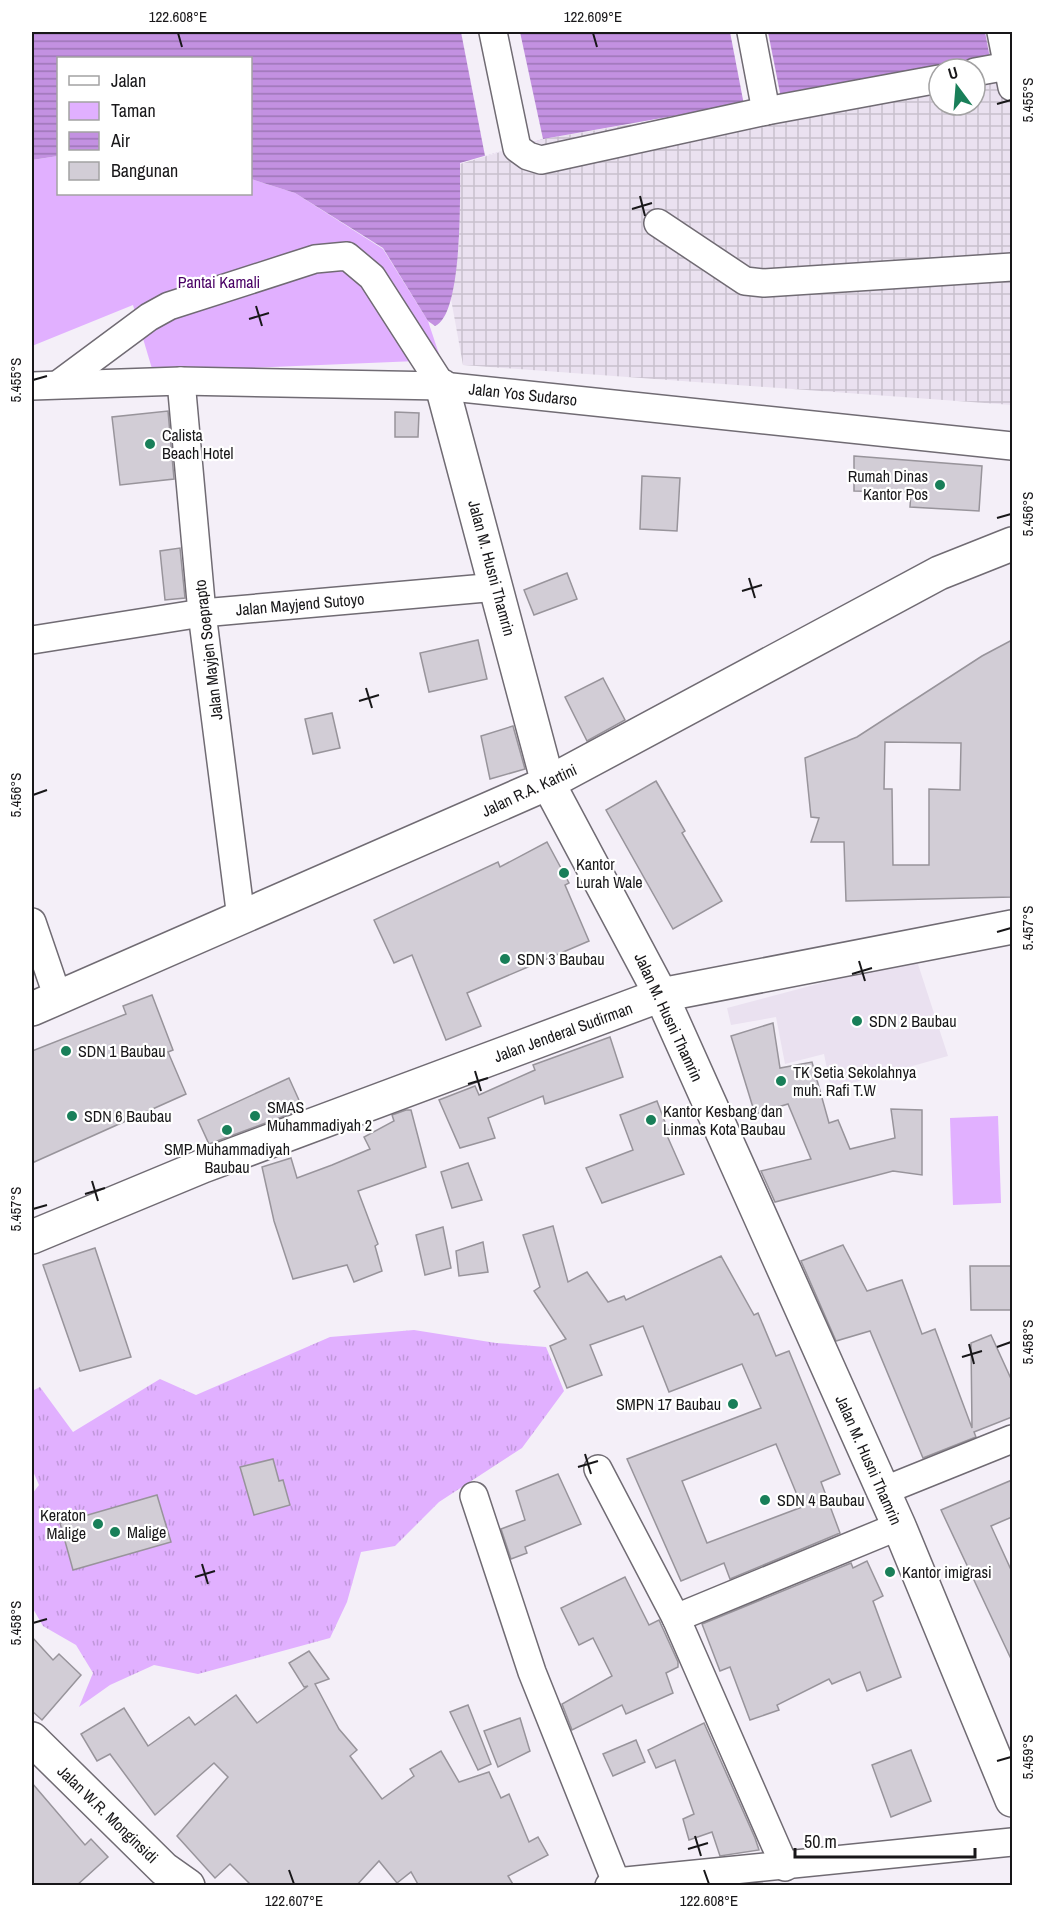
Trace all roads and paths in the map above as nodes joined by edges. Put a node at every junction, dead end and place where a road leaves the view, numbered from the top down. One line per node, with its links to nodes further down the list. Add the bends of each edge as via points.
1 (493, 32): 7 (street, via 517,147 541,160)
2 (751, 32): 7 (street)
3 (1001, 32): 5 (street)
4 (987, 73): 5 (street)
5 (1010, 76)
6 (927, 81): 7 (street)
7 (766, 111)
8 (658, 223): 9 (street, via 745,281)
9 (1012, 267)
10 (181, 381): 11 (street, Jalan Yos Sudarso); 13 (street, Jalan Yos Sudarso); 17 (street, Jalan Mayjen Soeprapto)
11 (60, 383): 12 (street, Jalan Yos Sudarso); 13 (street, via 149,317 170,306 315,259 347,256 372,277)
12 (32, 386)
13 (442, 386): 14 (street, Jalan Yos Sudarso); 16 (main road, Jalan M. Husni Thamrin)
14 (1012, 446)
15 (1012, 544): 19 (main road, Jalan R.A. Kartini, via 939,573)
16 (497, 587): 17 (street, Jalan Mayjend Sutoyo); 19 (main road, Jalan M. Husni Thamrin)
17 (202, 613): 18 (street, Jalan Mayjend Sutoyo); 20 (street, Jalan Mayjen Soeprapto)
18 (32, 640)
19 (548, 783): 20 (main road, Jalan R.A. Kartini); 23 (main road, Jalan M. Husni Thamrin)
20 (241, 918): 24 (main road, Jalan R.A. Kartini)
21 (32, 922): 24 (street)
22 (1012, 927): 23 (main road, Jalan Jenderal Sudirman)
23 (661, 995): 25 (main road, Jalan Jenderal Sudirman, via 203,1166); 28 (main road, Jalan M. Husni Thamrin)
24 (44, 1004)
25 (32, 1237)
26 (1012, 1439): 28 (street)
27 (598, 1469): 31 (street)
28 (883, 1491): 30 (main road, Jalan M. Husni Thamrin)
29 (474, 1496): 36 (street, via 532,1672)
30 (899, 1527): 31 (street); 33 (main road, Jalan M. Husni Thamrin)
31 (675, 1618): 35 (street)
32 (32, 1739): 37 (main road, Jalan W.R. Monginsidi, via 164,1869)
33 (1012, 1800)
34 (1012, 1842): 35 (street)
35 (785, 1867): 36 (street)
36 (612, 1884)
37 (188, 1886)

